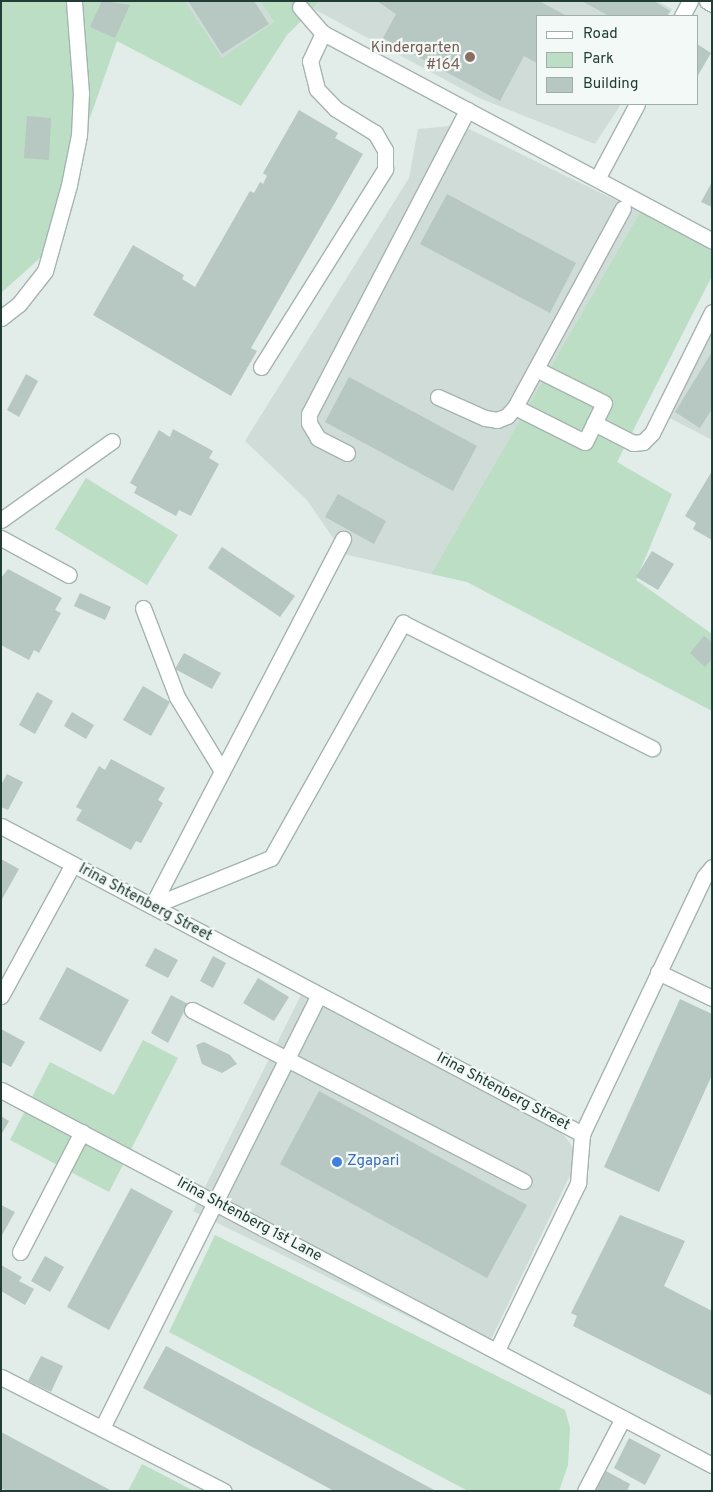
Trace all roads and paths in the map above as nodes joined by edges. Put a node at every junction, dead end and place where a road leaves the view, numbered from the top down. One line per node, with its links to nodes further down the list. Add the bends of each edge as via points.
1 (74, 1): 14 (lane, via 81,93 79,135 70,185 45,271 19,304)
2 (690, 1): 6 (lane)
3 (708, 1): 4 (lane)
4 (712, 4)
5 (300, 8): 7 (lane)
6 (683, 15)
7 (323, 33): 9 (lane); 15 (lane, via 310,61 317,89 336,108 375,133 385,150 385,169)
8 (636, 105): 10 (lane)
9 (467, 110): 10 (lane); 21 (lane, via 309,414 309,423 318,438)
10 (597, 179): 12 (lane)
11 (623, 208): 16 (lane)
12 (712, 240)
13 (712, 312): 19 (lane, via 652,433 643,442 633,443)
14 (1, 318)
15 (261, 366)
16 (536, 369): 18 (lane); 19 (lane, via 604,403)
17 (438, 397): 18 (lane, via 497,420)
18 (515, 407): 19 (lane, via 585,442)
19 (594, 423)
20 (112, 441): 22 (lane)
21 (347, 453)
22 (1, 520)
23 (1, 538): 25 (lane)
24 (343, 539): 28 (lane)
25 (69, 575)
26 (143, 608): 28 (lane, via 177,698)
27 (652, 748): 32 (lane, via 404,623 271,858)
28 (222, 771): 32 (lane)
29 (1, 826): 30 (lane, Irina Shtenberg Street)
30 (73, 864): 32 (lane, Irina Shtenberg Street); 35 (lane)
31 (712, 867): 33 (lane, via 704,876)
32 (152, 906): 34 (lane, Irina Shtenberg Street)
33 (658, 972): 36 (lane); 41 (lane)
34 (319, 995): 38 (lane); 41 (lane, Irina Shtenberg Street)
35 (1, 996)
36 (712, 998)
37 (192, 1010): 38 (lane)
38 (286, 1058): 42 (lane); 43 (lane)
39 (1, 1090): 40 (lane, Irina Shtenberg 1st Lane)
40 (82, 1132): 43 (lane, Irina Shtenberg 1st Lane); 44 (lane)
41 (582, 1134): 45 (lane, Irina Shtenberg Street, via 578,1183)
42 (524, 1181)
43 (215, 1202): 45 (lane, Irina Shtenberg 1st Lane); 48 (lane)
44 (20, 1252)
45 (497, 1350): 47 (lane)
46 (1, 1377): 48 (lane)
47 (623, 1418): 49 (lane); 51 (lane)
48 (102, 1428): 50 (lane)
49 (712, 1465)
50 (224, 1491)
51 (585, 1491)

